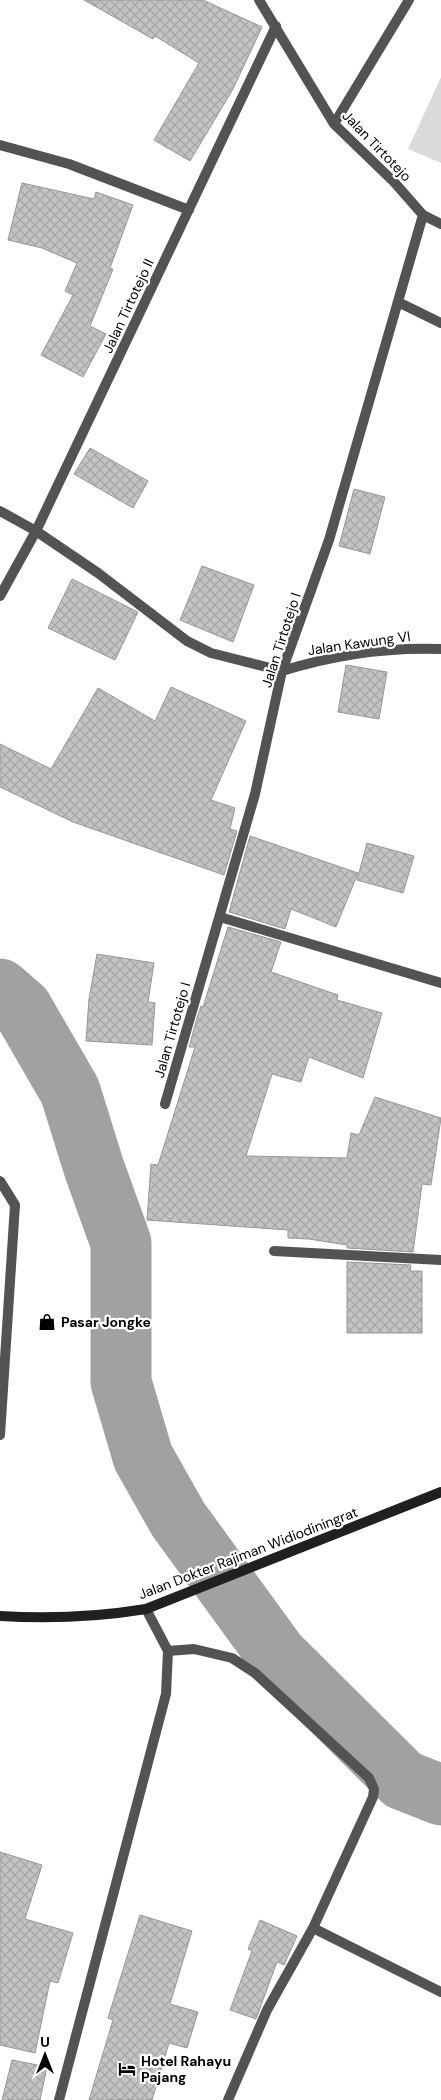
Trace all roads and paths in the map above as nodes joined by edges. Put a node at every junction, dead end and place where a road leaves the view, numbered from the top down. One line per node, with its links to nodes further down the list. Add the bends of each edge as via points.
1 (259, 0): 3 (street, Jalan Tirtotejo)
2 (409, 0): 4 (street)
3 (276, 26): 4 (street, Jalan Tirtotejo); 6 (street, Jalan Tirtotejo II)
4 (334, 124): 7 (street, Jalan Tirtotejo)
5 (0, 145): 6 (street, via 70,164)
6 (189, 210): 12 (street, Jalan Tirtotejo II)
7 (424, 215): 8 (street, Jalan Tirtotejo); 9 (street, Jalan Tirtotejo I)
8 (441, 224)
9 (398, 302): 10 (street); 15 (street, Jalan Tirtotejo I, via 329,540)
10 (441, 323)
11 (0, 511): 12 (street)
12 (36, 531): 13 (street, Jalan Tirtotejo II); 15 (street, via 98,573 187,641 211,653)
13 (0, 596)
14 (441, 649): 15 (street, Jalan Kawung VI, via 407,647 319,660)
15 (282, 672): 16 (street, Jalan Tirtotejo I, via 256,794)
16 (220, 917): 17 (street); 18 (street, Jalan Tirtotejo I)
17 (441, 983)
18 (165, 1104)
19 (0, 1180): 22 (street, via 15,1205)
20 (274, 1251): 21 (street)
21 (441, 1260)
22 (0, 1435)
23 (441, 1492): 24 (main road, Jalan Dokter Rajiman Widiodiningrat)
24 (146, 1609): 25 (main road, Jalan Dokter Rajiman Widiodiningrat, via 103,1616); 26 (street)
25 (0, 1616)
26 (168, 1651): 27 (street, via 194,1649 232,1658 255,1674 369,1778 374,1789 372,1797); 29 (street, via 162,1712)
27 (313, 1928): 28 (street); 30 (street, via 267,2010)
28 (441, 1992)
29 (59, 2100)
30 (228, 2100)

